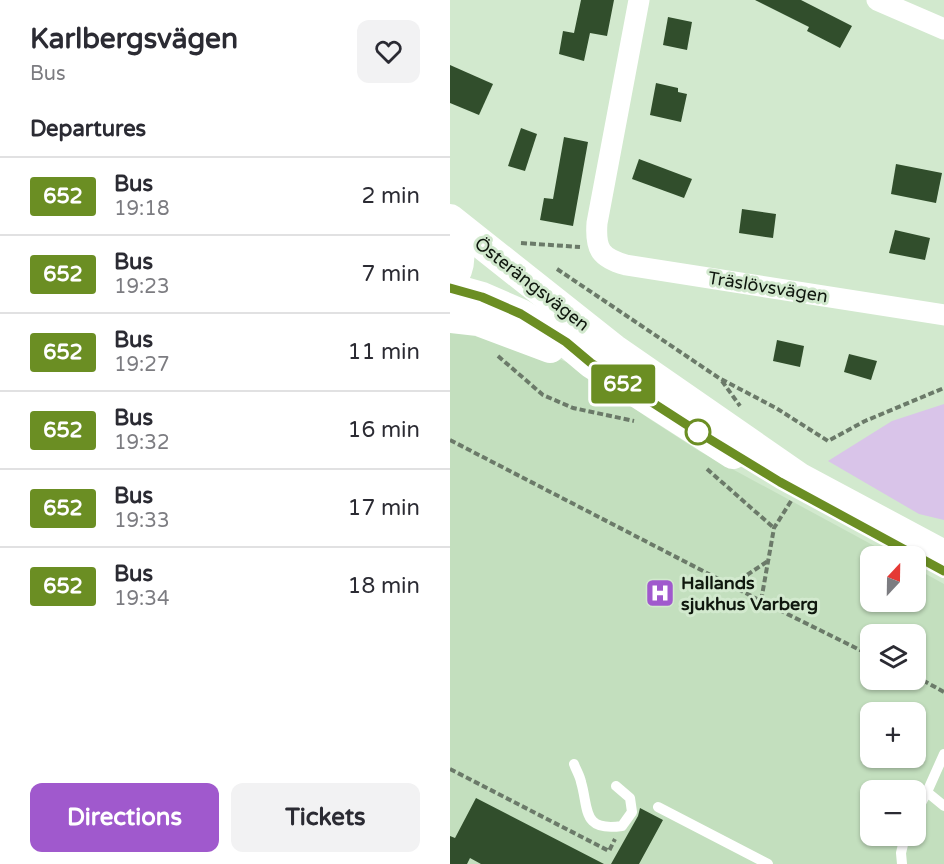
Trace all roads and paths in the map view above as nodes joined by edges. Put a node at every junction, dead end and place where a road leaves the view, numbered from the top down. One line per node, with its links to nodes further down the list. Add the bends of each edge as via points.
1 (639, 0): 5 (street, via 597,224)
2 (878, 0): 3 (street)
3 (944, 29)
4 (452, 230): 8 (street, via 459,247 459,265); 13 (street, Österängsvägen, via 492,274 563,322)
5 (599, 248): 6 (path, via 518,243); 10 (street, Träslövsvägen, via 611,261 627,265)
6 (527, 250)
7 (556, 269): 14 (path, via 719,378 828,441)
8 (450, 283)
9 (450, 288): 13 (street, Österängsvägen, via 521,314 566,342)
10 (944, 315)
11 (450, 318): 13 (street, via 478,321)
12 (493, 352): 15 (path, via 543,395 573,408)
13 (602, 356): 20 (street, Österängsvägen, via 800,478); 22 (street, Österängsvägen, via 698,432 780,482)
14 (944, 388)
15 (636, 421)
16 (450, 440): 23 (path)
17 (702, 465): 19 (path)
18 (792, 500): 19 (path)
19 (774, 528): 21 (path)
20 (944, 555)
21 (768, 561): 23 (path); 24 (path)
22 (944, 571)
23 (731, 586): 24 (path)
24 (761, 601): 25 (path)
25 (860, 650)
26 (926, 682): 27 (path)
27 (944, 692)
28 (944, 754): 32 (lane)
29 (574, 764): 35 (lane, via 591,819 606,828)
30 (450, 769): 35 (path, via 609,850)
31 (616, 786): 35 (lane, via 630,798 632,812)
32 (927, 792): 33 (lane)
33 (944, 806)
34 (658, 807): 37 (lane)
35 (622, 826)
36 (903, 846): 38 (lane)
37 (768, 864)
38 (902, 864)

